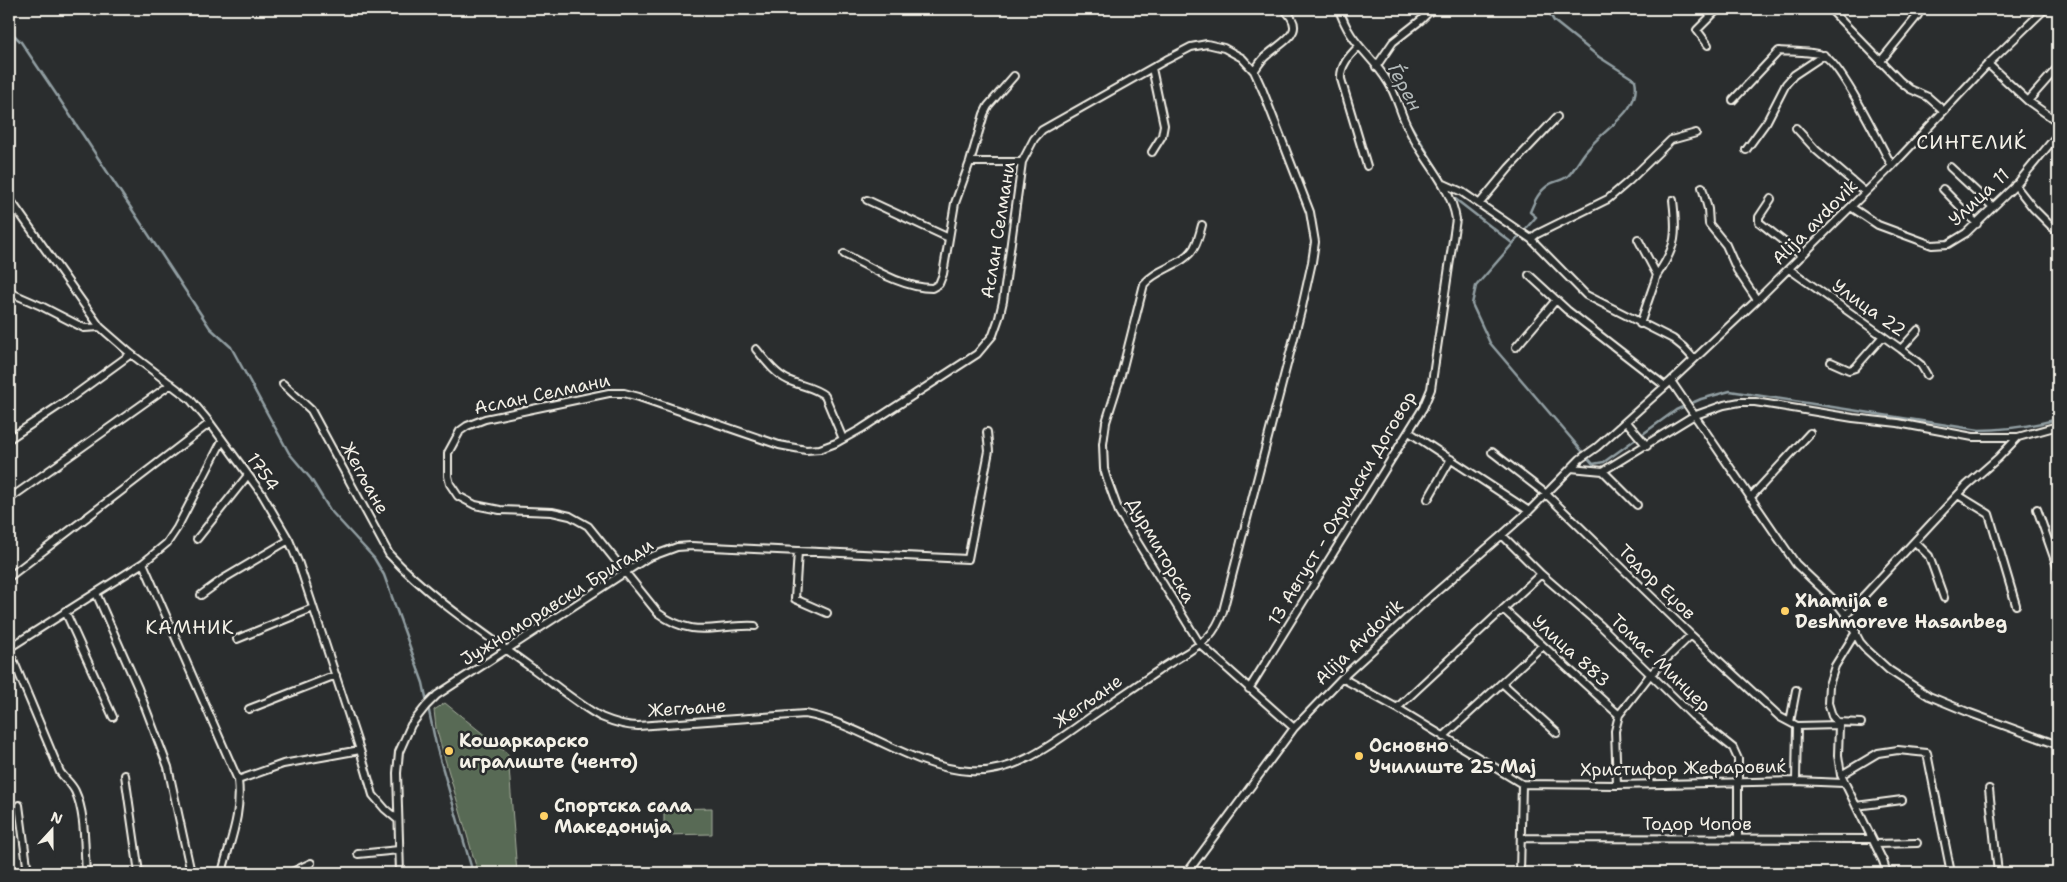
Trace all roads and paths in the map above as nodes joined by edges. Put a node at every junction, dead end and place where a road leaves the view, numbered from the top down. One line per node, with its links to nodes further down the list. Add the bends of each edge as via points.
1 (1284, 9): 16 (street, via 1295,30 1264,57)
2 (1339, 9): 9 (street, 13 Август - Охридски Договор)
3 (1432, 9): 13 (street, via 1393,42)
4 (1718, 9): 8 (street, via 1697,30)
5 (1830, 9): 11 (street)
6 (2045, 9): 12 (street, Alija avdovik)
7 (1918, 15): 11 (street)
8 (1708, 45)
9 (1358, 47): 13 (street, 13 Август - Охридски Договор); 30 (street, via 1344,63 1340,79)
10 (1824, 55): 18 (street, via 1779,50); 26 (street, via 1786,84 1767,121); 31 (street, via 1851,90)
11 (1880, 62): 20 (street, via 1900,82 1928,97)
12 (1988, 64): 19 (street); 20 (street, Alija avdovik)
13 (1376, 67): 33 (street, 13 Август - Охридски Договор, via 1387,81 1408,129)
14 (2058, 67): 19 (street)
15 (1152, 68): 16 (street, Аслан Селмани, via 1191,48 1207,44 1224,48 1242,58); 27 (street, via 1164,125 1162,136); 29 (street, Аслан Селмани, via 1042,130 1034,138)
16 (1254, 71): 123 (street, Аслан Селмани, via 1310,212 1315,242 1302,307 1224,611 1216,627)
17 (1014, 76): 28 (street, via 988,106)
18 (1733, 100)
19 (2028, 101): 22 (street)
20 (1944, 112): 31 (street, Alija avdovik)
21 (1557, 117): 42 (street, via 1498,179)
22 (2058, 122)
23 (1796, 128): 37 (street, via 1816,150)
24 (1696, 134): 48 (street, via 1671,140 1608,199)
25 (2058, 134): 34 (street, Улица 11)
26 (1746, 150)
27 (1152, 152)
28 (970, 162): 29 (street); 49 (street, via 955,203)
29 (1022, 162): 83 (street, Аслан Селмани, via 1001,310 993,335 977,354)
30 (1367, 166)
31 (1892, 166): 37 (street, Alija avdovik)
32 (1950, 167): 44 (street)
33 (1444, 184): 42 (street); 79 (street, 13 Август - Охридски Договор, via 1456,219 1431,389)
34 (2015, 185): 44 (street, Улица 11); 47 (street)
35 (1702, 187): 58 (street, via 1709,224 1726,246)
36 (1943, 189): 45 (street)
37 (1865, 192): 43 (street, Alija avdovik)
38 (9, 198): 60 (street, 1754)
39 (1770, 199): 52 (street, via 1759,222)
40 (867, 200): 49 (street)
41 (1672, 200): 55 (street, via 1676,226 1673,246 1670,257)
42 (1480, 203): 48 (street)
43 (1850, 207): 45 (street, Улица 11, via 1878,225 1932,245 1948,244); 52 (street, Alija avdovik)
44 (1994, 208): 45 (street, Улица 11)
45 (1977, 224)
46 (1202, 226): 123 (street, Дурмиторска, via 1195,247 1188,256 1149,277 1144,284 1106,422 1103,444 1104,469 1120,512)
47 (2058, 233)
48 (1529, 237): 59 (street, via 1586,295)
49 (949, 238): 51 (street, via 941,280 932,288 898,279)
50 (1638, 238): 55 (street)
51 (844, 254)
52 (1802, 256): 53 (street, Alija avdovik)
53 (1789, 269): 58 (street, Alija avdovik); 62 (street, Улица 22)
54 (1529, 275): 57 (street)
55 (1657, 275): 59 (street)
56 (9, 292): 60 (street, via 84,328)
57 (1556, 300): 63 (street); 73 (street)
58 (1757, 300): 67 (street, Alija avdovik)
59 (1640, 324): 67 (street, via 1678,343)
60 (100, 327): 66 (street, 1754)
61 (1918, 330): 65 (street)
62 (1883, 336): 65 (street, Улица 22); 68 (street, via 1855,368 1849,370)
63 (1516, 347)
64 (756, 349): 83 (street, via 786,380 824,396)
65 (1901, 349): 69 (street, Улица 22, via 1921,365)
66 (131, 354): 71 (street, 1754); 82 (street)
67 (1694, 359): 70 (street, Alija avdovik)
68 (1831, 362)
69 (1927, 375)
70 (1671, 381): 73 (street, Alija avdovik); 74 (street)
71 (171, 384): 76 (street, 1754, via 190,399); 95 (street)
72 (283, 384): 126 (street, Жегљане, via 310,410 389,554 420,584)
73 (1665, 386): 75 (street, Alija avdovik)
74 (1693, 416): 81 (street, via 1724,405 1755,402 1973,437); 85 (street); 94 (street)
75 (1626, 421): 85 (street); 88 (street, Alija avdovik)
76 (210, 423): 84 (street, 1754); 109 (street)
77 (2058, 426): 81 (street)
78 (987, 432): 104 (street, Јужноморавски Бригади, via 989,452 968,559)
79 (1409, 432): 87 (street); 131 (street, 13 Август - Охридски Договор)
80 (1810, 434): 94 (street)
81 (2018, 437): 93 (street)
82 (9, 439)
83 (843, 439): 107 (street, Аслан Селмани, via 806,450 779,445 639,397 617,393 485,418 460,431 448,454 447,468 450,484 458,496 475,505 500,510 570,516 588,526)
84 (222, 441): 91 (street, 1754); 105 (street, via 177,528 167,543)
85 (1646, 444): 90 (street)
86 (1492, 452): 92 (street, Тодор Еџов)
87 (1451, 459): 96 (street); 99 (street)
88 (1580, 459): 89 (street, Alija Avdovik)
89 (1571, 468): 90 (street); 92 (street, Alija Avdovik)
90 (1603, 472): 97 (street)
91 (248, 475): 101 (street); 102 (street, 1754)
92 (1545, 493): 99 (street, Alija Avdovik); 121 (street, Тодор Еџов)
93 (1958, 494): 103 (street); 113 (street, via 1989,514)
94 (1750, 498): 118 (street, via 1796,564)
95 (9, 499)
96 (1428, 499)
97 (1637, 505)
98 (2036, 509): 106 (street)
99 (1530, 511): 100 (street, Alija Avdovik)
100 (1502, 535): 108 (street, Томас Минцер); 129 (street, Alija Avdovik)
101 (197, 539)
102 (289, 540): 111 (street); 114 (street, 1754)
103 (1915, 542): 112 (street, via 1929,556); 118 (street)
104 (798, 551): 107 (street, Јужноморавски Бригади, via 677,547 647,558); 117 (street, via 795,599)
105 (143, 563): 110 (street); 148 (street)
106 (2058, 569)
107 (625, 572): 119 (street, Јужноморавски Бригади, via 658,613 672,623 694,630); 126 (street, Јужноморавски Бригади)
108 (1541, 574): 115 (street); 128 (street, Томас Минцер, via 1600,625)
109 (9, 577)
110 (96, 593): 116 (street); 169 (street, via 138,688 168,768)
111 (201, 594)
112 (1944, 598)
113 (2016, 605)
114 (313, 608): 122 (street); 127 (street, 1754)
115 (1503, 609): 124 (street, Улица 883); 133 (street)
116 (65, 611): 125 (street); 136 (street)
117 (827, 613)
118 (1846, 615): 120 (street)
119 (755, 626)
120 (1856, 632): 138 (street, via 1835,666 1829,685 1828,704); 144 (street, via 1860,642 1889,670 1929,696)
121 (1691, 635): 128 (street, Тодор Еџов); 137 (street, via 1780,717)
122 (237, 639)
123 (1200, 644): 126 (street, Жегљане, via 1046,749 1016,763 970,771 940,767 828,720 805,714 626,726 600,716); 131 (street, Дурмиторска)
124 (1542, 646): 130 (street); 135 (street, Улица 883)
125 (9, 649): 167 (street, via 60,772 78,798)
126 (507, 650): 158 (street, Јужноморавски Бригади, via 437,695 411,725 399,752)
127 (336, 675): 134 (street); 145 (street, 1754)
128 (1650, 675): 135 (street, Тодор Еџов); 150 (street, Томас Минцер, via 1733,748 1738,759)
129 (1342, 678): 133 (street); 141 (street, Alija Avdovik)
130 (1502, 683): 142 (street); 143 (street)
131 (1249, 689): 141 (street, Дурмиторска)
132 (1796, 690): 137 (street)
133 (1397, 708): 143 (street)
134 (249, 710)
135 (1618, 715): 153 (street)
136 (113, 717)
137 (1790, 722): 140 (street)
138 (1838, 723): 139 (street); 140 (street); 146 (street)
139 (1862, 723)
140 (1797, 726): 149 (street)
141 (1294, 728): 173 (street, Alija Avdovik)
142 (1557, 734)
143 (1443, 736): 152 (street)
144 (2058, 745)
145 (360, 750): 148 (street, via 283,764); 158 (street, 1754, via 373,795)
146 (1841, 775): 151 (street); 176 (street, via 1878,752 1927,753)
147 (125, 776): 168 (street)
148 (238, 780): 170 (street, via 240,808)
149 (1796, 781): 150 (street, Христифор Жефаровиќ); 151 (street, Христифор Жефаровиќ)
150 (1737, 782): 153 (street, Христифор Жефаровиќ); 160 (street, Томас Минцер)
151 (1844, 783): 157 (street)
152 (1522, 784): 153 (street, Христифор Жефаровиќ); 159 (street)
153 (1617, 785)
154 (1989, 789): 177 (street)
155 (1902, 800): 157 (street)
156 (19, 804): 166 (street)
157 (1856, 806): 161 (street)
158 (398, 820): 163 (street, Јужноморавски Бригади)
159 (1521, 838): 160 (street, Тодор Чопов); 174 (street)
160 (1738, 838): 161 (street, Тодор Чопов)
161 (1873, 841): 162 (street, Тодор Чопов); 175 (street)
162 (1917, 843)
163 (398, 850): 164 (street); 172 (street, Јужноморавски Бригади)
164 (358, 854)
165 (311, 863): 171 (street)
166 (28, 873)
167 (86, 873)
168 (138, 873)
169 (191, 873)
170 (222, 873)
171 (290, 873)
172 (400, 873)
173 (1187, 873)
174 (1520, 873)
175 (1887, 873)
176 (1952, 873)
177 (1998, 873)

